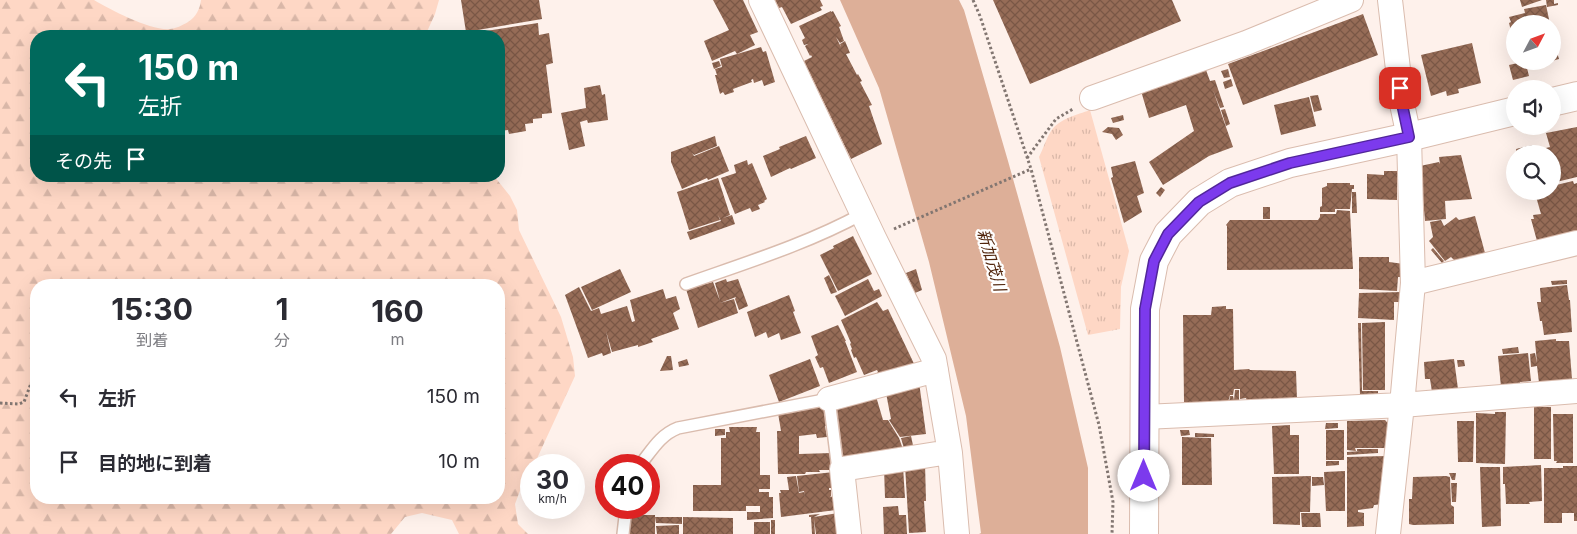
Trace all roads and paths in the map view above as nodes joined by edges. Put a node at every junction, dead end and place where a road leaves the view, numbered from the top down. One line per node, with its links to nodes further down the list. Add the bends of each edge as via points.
1 (761, 0): 12 (street)
2 (972, 0): 10 (path)
3 (1351, 0): 6 (street, via 1246,44)
4 (1390, 0): 9 (street)
5 (1577, 96): 7 (street)
6 (1092, 98): 10 (path, via 1056,119)
7 (1561, 100)
8 (1506, 113): 9 (street)
9 (1409, 137): 15 (street); 23 (street, via 1290,163 1230,183 1199,202 1168,234 1154,261 1145,309)
10 (1027, 159): 11 (path)
11 (1031, 169): 13 (path); 31 (path, via 1099,425 1113,502)
12 (862, 214): 16 (lane, via 838,227); 17 (street, via 934,359)
13 (888, 232)
14 (1577, 243): 15 (street)
15 (1413, 283): 22 (street)
16 (686, 284)
17 (936, 370): 20 (street); 24 (street)
18 (30, 386): 21 (path, via 24,402)
19 (1577, 391): 22 (street)
20 (829, 399): 25 (lane, via 678,428 660,439); 26 (lane, via 837,462)
21 (0, 403)
22 (1402, 405): 23 (street); 33 (street)
23 (1144, 417): 32 (street)
24 (950, 452): 26 (street); 30 (street)
25 (648, 454)
26 (842, 469): 29 (street)
27 (625, 519): 28 (lane)
28 (623, 534)
29 (849, 534)
30 (958, 534)
31 (1112, 534)
32 (1144, 534)
33 (1388, 534)

